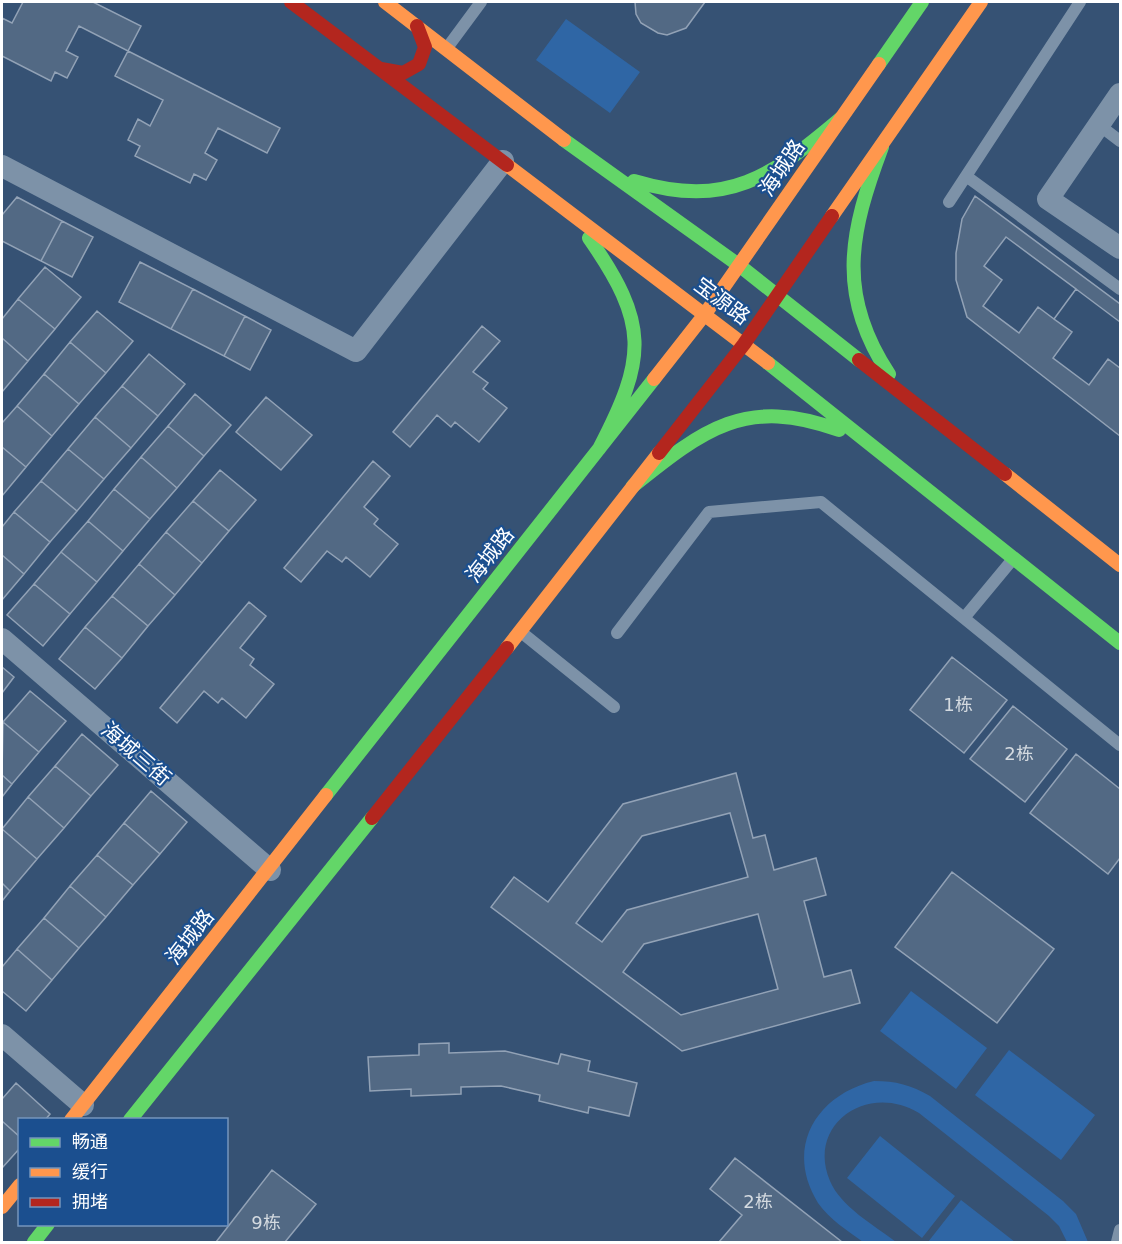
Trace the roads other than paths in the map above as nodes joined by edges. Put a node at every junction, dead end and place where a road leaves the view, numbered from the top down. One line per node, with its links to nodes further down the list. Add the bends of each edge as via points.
1 (291, 2): 9 (main road, 宝源路)
2 (386, 2): 7 (main road, 宝源路)
3 (481, 2): 8 (lane)
4 (922, 2): 11 (main road, 海城路)
5 (981, 2): 14 (main road)
6 (1080, 2): 18 (lane)
7 (417, 26): 8 (main road, 宝源路); 9 (main road, via 426,41 422,60 408,72 390,74)
8 (447, 48): 17 (main road, 宝源路)
9 (381, 69): 15 (main road, 宝源路)
10 (1120, 94): 12 (street)
11 (841, 118): 17 (main road, via 799,155 773,171 720,192 689,194 651,188); 22 (main road, 海城路)
12 (1099, 125): 13 (lane); 21 (street, via 1048,199)
13 (1120, 141)
14 (882, 147): 24 (main road); 27 (main road, via 856,222 851,259 853,296 863,330 881,364)
15 (503, 161): 16 (street, via 356,351); 20 (main road, 宝源路)
16 (2, 166)
17 (601, 168): 22 (main road, 宝源路)
18 (966, 176): 19 (lane); 23 (lane)
19 (949, 202)
20 (568, 210): 25 (main road, 宝源路); 29 (main road, via 610,266 636,322 637,350 630,384 621,411)
21 (1120, 248)
22 (740, 266): 24 (main road, 宝源路); 25 (main road, 海城路)
23 (1120, 289)
24 (780, 297): 26 (main road); 27 (main road, 宝源路)
25 (705, 314): 26 (main road, 宝源路); 29 (main road, 海城路)
26 (744, 344): 28 (main road, 宝源路); 30 (main road)
27 (911, 401): 32 (main road, 宝源路)
28 (872, 446): 30 (main road, via 824,423 767,415 711,429 684,445); 31 (main road, 宝源路)
29 (599, 449): 40 (main road, 海城路)
30 (633, 486): 34 (main road)
31 (1013, 559): 33 (lane); 37 (main road, 宝源路)
32 (1120, 565)
33 (964, 618): 35 (lane, via 821,502 709,512); 39 (lane)
34 (520, 632): 38 (lane); 43 (main road)
35 (617, 633)
36 (2, 639): 40 (street, 海城三街)
37 (1120, 643)
38 (614, 707)
39 (1120, 745)
40 (270, 870): 42 (main road, 海城路)
41 (2, 1035): 42 (street)
42 (77, 1112)
43 (131, 1118)
44 (18, 1187): 45 (main road)
45 (2, 1207)
46 (46, 1226): 48 (main road)
47 (1120, 1230): 49 (lane)
48 (34, 1242)
49 (1117, 1242)

